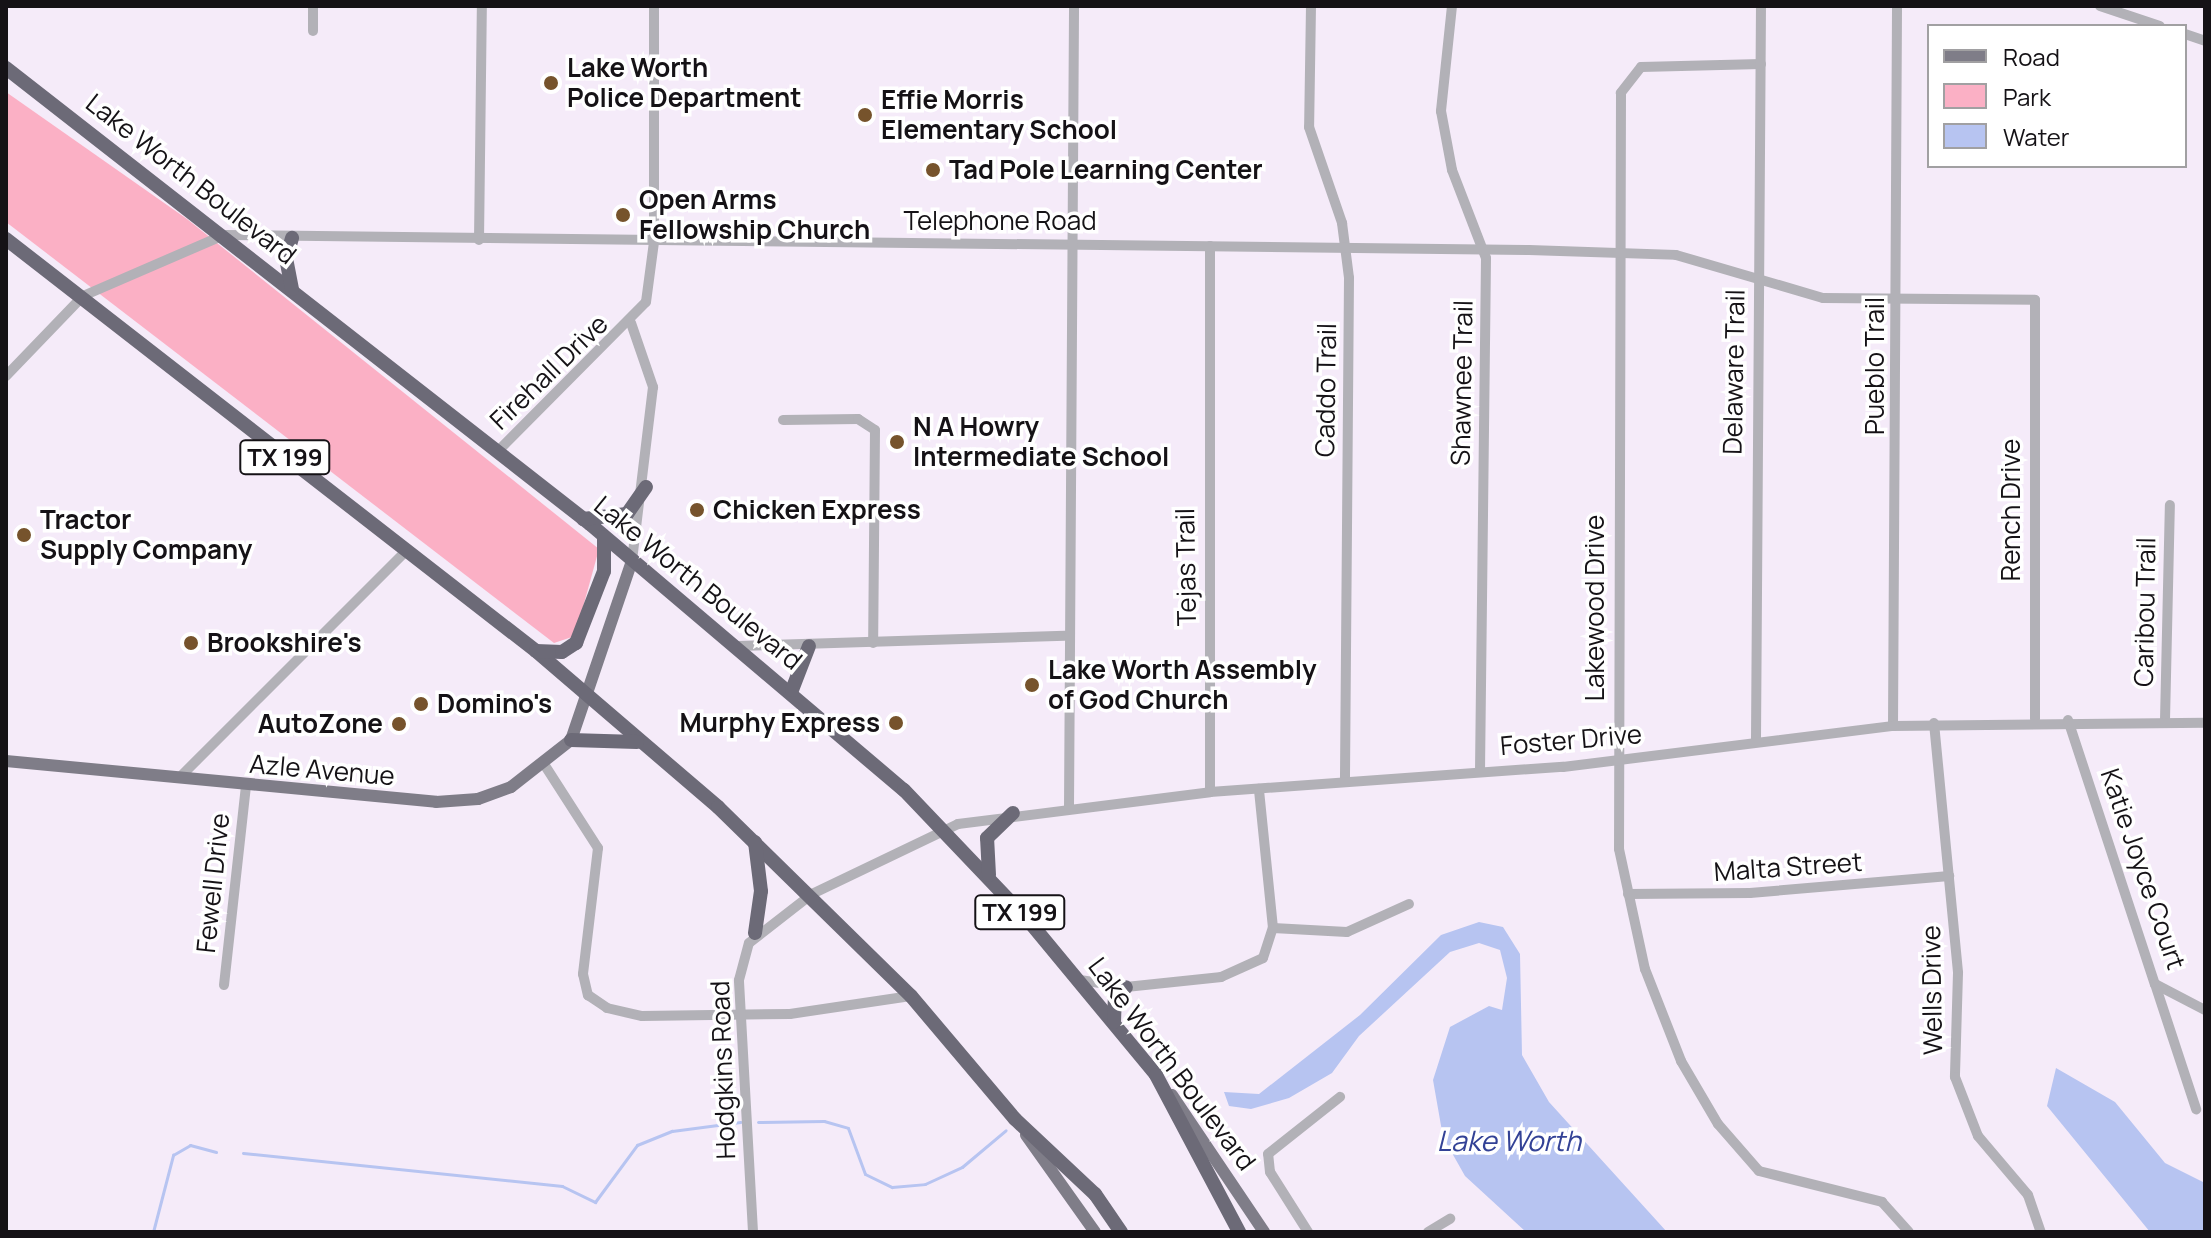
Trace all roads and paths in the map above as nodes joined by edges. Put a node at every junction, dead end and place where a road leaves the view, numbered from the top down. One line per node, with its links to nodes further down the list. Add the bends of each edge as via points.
1 (313, 6): 11 (street)
2 (482, 6): 17 (street)
3 (654, 6): 18 (street)
4 (1074, 6): 19 (street)
5 (1311, 6): 21 (street, Caddo Trail, via 1309,127)
6 (1452, 6): 22 (street, Shawnee Trail, via 1441,111 1452,170)
7 (1761, 6): 12 (street, Delaware Trail)
8 (1897, 6): 28 (street, Pueblo Trail)
9 (2100, 6): 10 (street)
10 (2154, 24)
11 (313, 31)
12 (1761, 64): 23 (street, Lakewood Drive, via 1669,62 1641,67 1625,82); 24 (street, Delaware Trail)
13 (6, 68): 14 (highway, Lake Worth Boulevard / TX 199)
14 (224, 235): 15 (street, Telephone Road); 25 (highway, Lake Worth Boulevard / TX 199); 26 (street, Telephone Road)
15 (292, 238): 17 (street, Telephone Road); 25 (highway, via 286,259)
16 (6, 239): 26 (highway, TX 199)
17 (479, 240): 18 (street, Telephone Road)
18 (654, 242): 19 (street, Telephone Road); 29 (street, via 646,302)
19 (1072, 242): 20 (street, Telephone Road); 39 (street)
20 (1210, 246): 21 (street, Telephone Road); 63 (street, Tejas Trail)
21 (1346, 248): 22 (street, Telephone Road); 60 (street, Caddo Trail)
22 (1485, 251): 23 (street, Telephone Road); 58 (street, Shawnee Trail)
23 (1622, 255): 24 (street, Telephone Road, via 1676,255); 55 (street, Lakewood Drive)
24 (1758, 278): 28 (street, Telephone Road, via 1823,298); 52 (street, Delaware Trail)
25 (292, 289): 32 (highway, Lake Worth Boulevard / TX 199)
26 (83, 296): 30 (street, Telephone Road); 37 (highway, TX 199)
27 (2035, 300): 28 (street, Telephone Road); 46 (street, Rench Drive)
28 (1898, 301): 51 (street, Pueblo Trail)
29 (631, 323): 32 (street, Firehall Drive); 33 (street, via 653,372)
30 (6, 376)
31 (783, 420): 40 (street, via 858,419 875,430)
32 (497, 452): 35 (highway, Lake Worth Boulevard / TX 199)
33 (646, 487): 35 (highway, via 627,514); 38 (street)
34 (2170, 505): 48 (street, Caribou Trail)
35 (583, 519): 36 (highway, Lake Worth Boulevard / TX 199)
36 (604, 537): 38 (highway, Lake Worth Boulevard / TX 199); 43 (highway, via 604,571 576,643 562,652)
37 (405, 552): 43 (highway, TX 199); 59 (street)
38 (632, 561): 41 (highway, Lake Worth Boulevard / TX 199); 45 (main road, Azle Avenue)
39 (1065, 636): 40 (street); 64 (street)
40 (873, 643): 42 (street)
41 (738, 646): 42 (street); 44 (highway, Lake Worth Boulevard / TX 199)
42 (809, 646): 44 (highway)
43 (536, 651): 45 (highway, TX 199)
44 (792, 690): 66 (highway, Lake Worth Boulevard / TX 199)
45 (589, 699): 53 (main road, Azle Avenue); 54 (highway, TX 199)
46 (2035, 719): 47 (street, Foster Drive); 49 (street, Foster Drive)
47 (2068, 720): 48 (street, Foster Drive); 76 (street, Katie Joyce Court)
48 (2165, 720): 50 (street, Foster Drive)
49 (1934, 723): 51 (street, Foster Drive); 68 (street, Wells Drive)
50 (2205, 723)
51 (1893, 726): 52 (street, Foster Drive)
52 (1756, 739): 55 (street, Foster Drive)
53 (571, 740): 54 (highway, via 604,736); 57 (main road, Azle Avenue)
54 (643, 744): 67 (highway, TX 199)
55 (1616, 760): 58 (street, Foster Drive); 71 (street, Lakewood Drive)
56 (6, 761): 59 (main road, Azle Avenue)
57 (544, 764): 61 (main road, Azle Avenue, via 478,799 436,802); 81 (street, via 598,848 583,974 588,995 642,1016)
58 (1480, 770): 60 (street, Foster Drive)
59 (179, 778): 61 (main road, Azle Avenue)
60 (1345, 780): 62 (street, Foster Drive)
61 (246, 785): 77 (street, Fewell Drive)
62 (1259, 789): 63 (street, Foster Drive); 73 (street)
63 (1210, 792): 64 (street, Foster Drive)
64 (1069, 807): 65 (street, Foster Drive)
65 (1013, 813): 66 (street, Foster Drive); 69 (highway, via 987,838)
66 (943, 830): 69 (highway, Lake Worth Boulevard / TX 199); 70 (street)
67 (755, 842): 70 (highway, TX 199); 74 (highway, via 761,891)
68 (1949, 876): 71 (street, Malta Street); 96 (street, Wells Drive, via 1958,973 1955,1077 1978,1136 2028,1195)
69 (990, 880): 75 (highway, Lake Worth Boulevard / TX 199)
70 (812, 894): 74 (street); 79 (highway, TX 199)
71 (1628, 894): 95 (street, Lakewood Drive, via 1645,969 1681,1061 1742,1155 1768,1175 1882,1202)
72 (1409, 904): 73 (street, via 1347,932)
73 (1273, 928): 78 (street, via 1263,958 1231,974)
74 (755, 933): 81 (street, Hodgkins Road, via 742,961)
75 (1080, 980): 78 (street); 82 (highway, Lake Worth Boulevard / TX 199)
76 (2155, 984): 80 (street, Katie Joyce Court); 85 (street)
77 (224, 985)
78 (1126, 987): 82 (highway, via 1115,999)
79 (911, 996): 81 (street); 86 (highway, TX 199)
80 (2205, 1010)
81 (740, 1016): 88 (street, Hodgkins Road)
82 (1114, 1023): 83 (highway, Lake Worth Boulevard / TX 199)
83 (1156, 1075): 91 (highway, TX 199); 92 (main road, Lake Worth Boulevard / TX 199)
84 (1340, 1097): 93 (street, via 1268,1154 1270,1172)
85 (2196, 1109)
86 (1015, 1119): 89 (main road, TX 199); 90 (highway, TX 199, via 1095,1194)
87 (1450, 1219): 94 (street)
88 (753, 1232)
89 (1095, 1232)
90 (1121, 1232)
91 (1239, 1232)
92 (1264, 1232)
93 (1308, 1232)
94 (1428, 1232)
95 (1909, 1232)
96 (2041, 1232)

